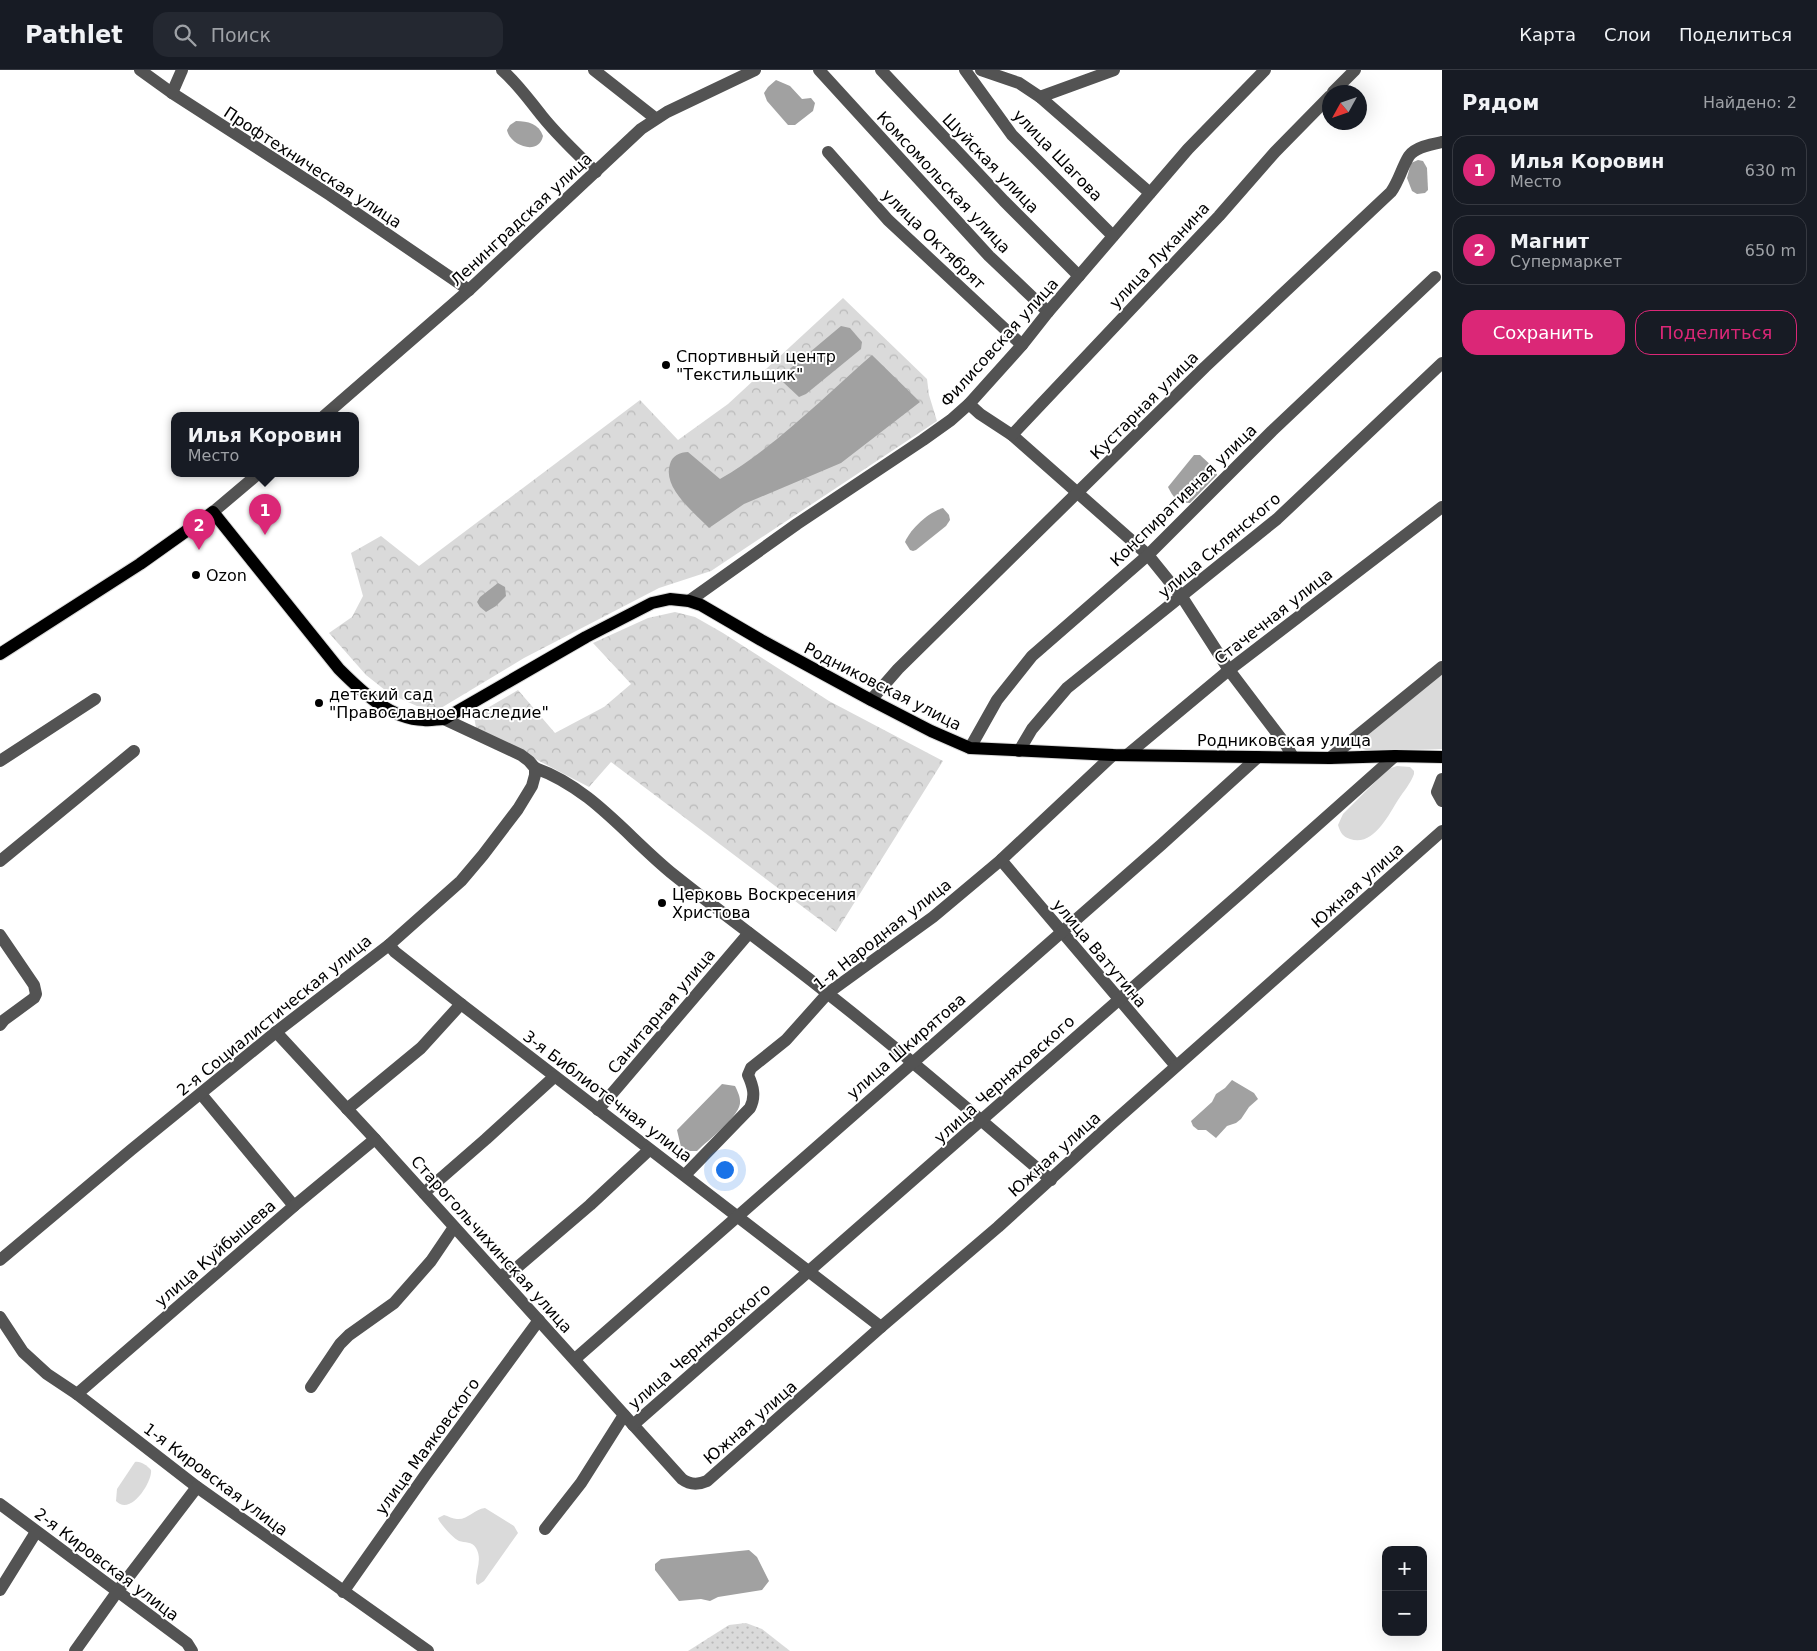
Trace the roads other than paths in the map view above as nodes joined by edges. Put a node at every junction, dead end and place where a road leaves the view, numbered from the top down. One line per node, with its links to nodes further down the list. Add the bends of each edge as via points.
1 (140, 70): 14 (street, Профтехническая улица)
2 (182, 70): 14 (street)
3 (502, 70): 20 (street, via 516,81 568,146)
4 (594, 70): 17 (street)
5 (755, 70): 17 (street, Ленинградская улица)
6 (819, 70): 26 (street, Комсомольская улица, via 990,256)
7 (881, 70): 23 (street, Шуйская улица, via 1004,201)
8 (965, 70): 22 (street, улица Шагова, via 1012,135)
9 (980, 70): 15 (street, via 1018,83)
10 (1114, 70): 15 (street)
11 (1265, 70): 21 (street, Филисовская улица)
12 (1356, 70): 13 (street)
13 (1340, 85)
14 (172, 93): 25 (street, Профтехническая улица, via 330,195)
15 (1040, 97): 21 (street)
16 (1322, 104): 31 (street, улица Луканина)
17 (655, 118): 20 (street, Ленинградская улица)
18 (1442, 142): 33 (street, Кустарная улица, via 1417,150 1410,156 1391,192)
19 (828, 152): 27 (street, улица Октябрят, via 888,220)
20 (596, 172): 25 (street, Ленинградская улица)
21 (1150, 193): 22 (street, Филисовская улица)
22 (1113, 236): 23 (street, Филисовская улица)
23 (1080, 276): 26 (street, Филисовская улица)
24 (1435, 276): 36 (street, Конспиративная улица)
25 (468, 290): 30 (street, Ленинградская улица)
26 (1048, 312): 27 (street, Филисовская улица)
27 (1022, 345): 29 (street, Филисовская улица)
28 (1442, 363): 37 (street, улица Склянского, via 1277,519)
29 (969, 404): 31 (street); 38 (street, Филисовская улица, via 923,440 820,508)
30 (329, 412)
31 (1012, 435): 33 (street)
32 (254, 477): 35 (street)
33 (1077, 494): 36 (street); 43 (street, Кустарная улица, via 898,669)
34 (1442, 507): 41 (street, Стачечная улица)
35 (213, 512): 39 (main road, via 140,564); 44 (main road, via 333,662 360,690 403,716 423,720)
36 (1148, 555): 37 (street); 45 (street, Конспиративная улица, via 1032,656 997,700)
37 (1182, 597): 41 (street); 47 (street, улица Склянского, via 1067,688)
38 (689, 602): 43 (main road, Родниковская улица, via 701,605); 44 (main road, Родниковская улица, via 670,600 652,603)
39 (0, 654)
40 (1442, 667): 54 (street)
41 (1229, 670): 49 (street, Стачечная улица); 53 (street)
42 (95, 699): 55 (street)
43 (871, 700): 45 (main road, Родниковская улица)
44 (444, 719): 56 (street, via 521,755)
45 (970, 748): 47 (main road, Родниковская улица)
46 (134, 751): 61 (street)
47 (1018, 751): 48 (main road, Родниковская улица)
48 (1113, 755): 49 (main road, Родниковская улица); 60 (street, 1-я Народная улица)
49 (1127, 755): 51 (main road, Родниковская улица)
50 (1395, 756): 52 (main road, Родниковская улица); 54 (main road, Родниковская улица); 67 (street, улица Черняховского)
51 (1258, 757): 53 (main road, Родниковская улица); 62 (street, улица Шкирятова)
52 (1442, 757)
53 (1293, 758): 54 (main road, Родниковская улица)
54 (1330, 758)
55 (0, 761)
56 (535, 768): 63 (street, via 567,782 591,799 646,852); 65 (street, 2-я Социалистическая улица, via 532,786 483,855 461,881)
57 (1442, 779): 58 (street, via 1437,792)
58 (1442, 801)
59 (1442, 831): 72 (street, Южная улица)
60 (1001, 860): 62 (street, улица Ватутина); 66 (street, 1-я Народная улица, via 933,917)
61 (0, 861)
62 (1061, 932): 67 (street, улица Ватутина); 71 (street, улица Шкирятова)
63 (749, 933): 66 (street); 76 (street, Санитарная улица)
64 (0, 935): 69 (street, via 34,985 36,994)
65 (389, 945): 68 (street, 3-я Библиотечная улица); 70 (street, 2-я Социалистическая улица)
66 (828, 993): 71 (street); 80 (street, 1-я Народная улица, via 786,1040 748,1071 754,1097 750,1108)
67 (1118, 999): 72 (street, улица Ватутина); 77 (street, улица Черняховского)
68 (461, 1004): 73 (street, 3-я Библиотечная улица); 75 (street, via 421,1048)
69 (0, 1025)
70 (276, 1032): 74 (street, 2-я Социалистическая улица); 75 (street, Старогольчихинская улица)
71 (912, 1062): 77 (street); 84 (street, улица Шкирятова)
72 (1176, 1066): 81 (street, Южная улица)
73 (554, 1077): 76 (street, 3-я Библиотечная улица); 82 (street)
74 (201, 1094): 83 (street); 86 (street, 2-я Социалистическая улица)
75 (347, 1110): 78 (street, Старогольчихинская улица)
76 (598, 1110): 79 (street, 3-я Библиотечная улица)
77 (981, 1121): 81 (street); 87 (street, улица Черняховского)
78 (375, 1139): 82 (street, Старогольчихинская улица); 83 (street, улица Куйбышева)
79 (649, 1150): 80 (street, 3-я Библиотечная улица); 88 (street, via 514,1270)
80 (685, 1175): 84 (street, 3-я Библиотечная улица)
81 (1051, 1180): 91 (street, Южная улица)
82 (424, 1193): 85 (street, Старогольчихинская улица)
83 (294, 1206): 94 (street, улица Куйбышева)
84 (737, 1217): 87 (street, 3-я Библиотечная улица); 92 (street, улица Шкирятова)
85 (454, 1227): 88 (street, Старогольчихинская улица); 93 (street, via 431,1261 394,1303 340,1344)
86 (0, 1260)
87 (809, 1271): 91 (street, 3-я Библиотечная улица); 96 (street, улица Черняховского)
88 (499, 1276): 90 (street, Старогольчихинская улица)
89 (0, 1317): 94 (street, 1-я Кировская улица, via 23,1352 47,1374)
90 (539, 1320): 92 (street, Старогольчихинская улица); 104 (street, улица Маяковского)
91 (881, 1327): 97 (street, Южная улица, via 707,1481 693,1484)
92 (574, 1359): 95 (street, Старогольчихинская улица)
93 (311, 1387)
94 (77, 1394): 98 (street, 1-я Кировская улица)
95 (624, 1415): 96 (street, Старогольчихинская улица); 100 (street, улица Черняховского, via 581,1483)
96 (633, 1425): 97 (street, Старогольчихинская улица)
97 (682, 1478)
98 (197, 1487): 103 (street); 104 (street, 1-я Кировская улица)
99 (0, 1504): 101 (street, 2-я Кировская улица)
100 (545, 1529)
101 (36, 1532): 102 (street); 103 (street, 2-я Кировская улица)
102 (0, 1590)
103 (117, 1592): 105 (street); 106 (street, 2-я Кировская улица)
104 (343, 1592): 107 (street, 1-я Кировская улица)
105 (75, 1651)
106 (192, 1651)
107 (428, 1651)

